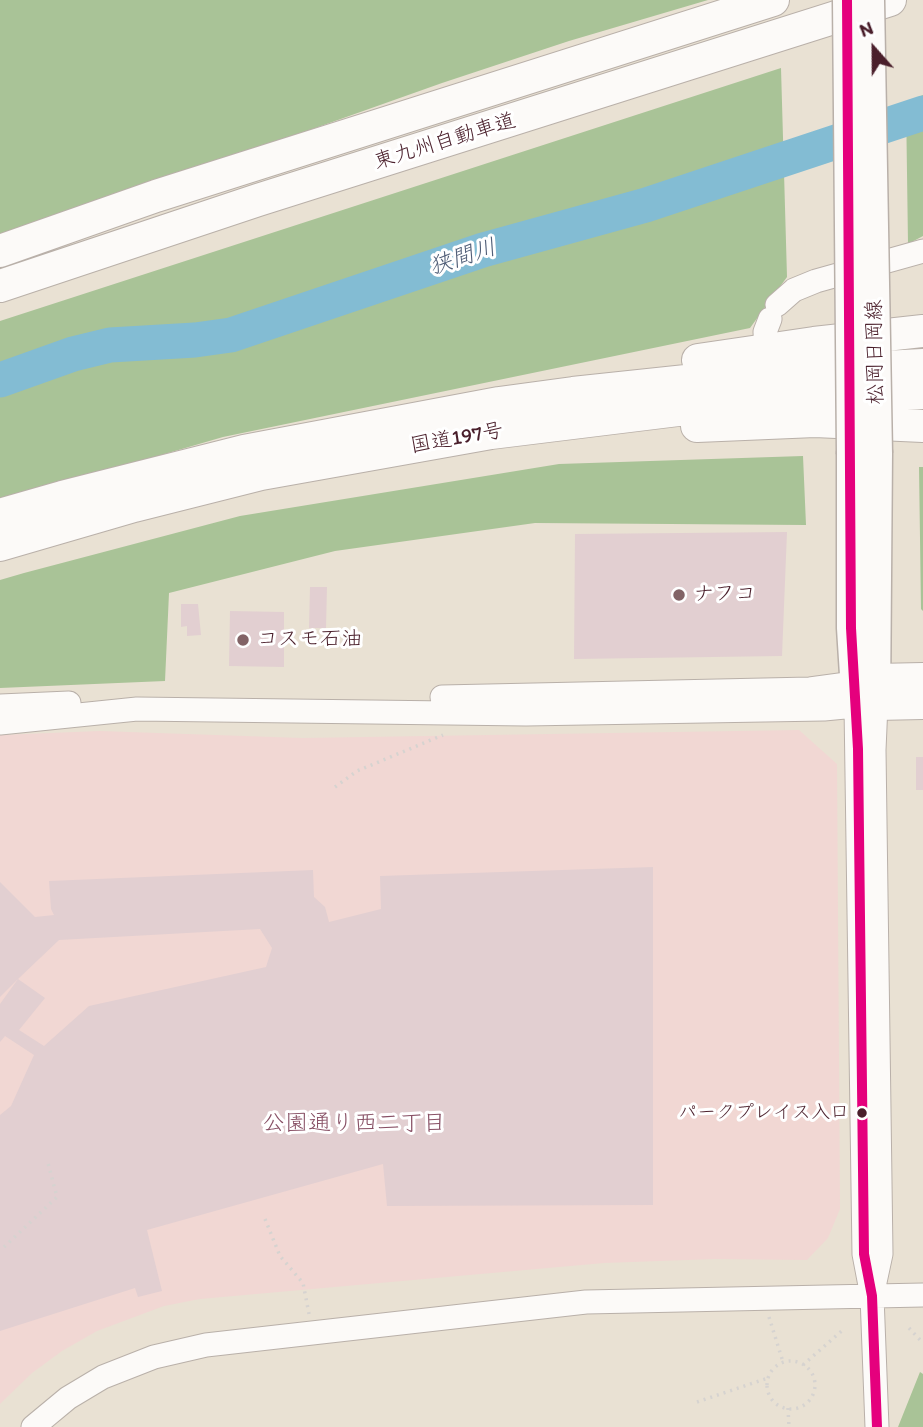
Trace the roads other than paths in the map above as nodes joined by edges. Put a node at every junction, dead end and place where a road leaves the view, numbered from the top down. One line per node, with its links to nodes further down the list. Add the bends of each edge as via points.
1 (773, 0): 5 (highway, 東九州自動車道, via 156,196)
2 (846, 0): 14 (main road, 松岡日岡線, bridge)
3 (870, 0): 14 (main road, 松岡日岡線, bridge)
4 (890, 0): 7 (highway, 東九州自動車道)
5 (0, 251)
6 (923, 251): 8 (street, via 794,290)
7 (0, 286)
8 (771, 324): 9 (highway); 12 (highway, via 633,369)
9 (923, 331)
10 (923, 366): 12 (highway, 国道197号, via 752,374)
11 (923, 393): 15 (highway, 国道197号, via 751,401 576,421 412,446)
12 (499, 403): 16 (highway, 国道197号, via 244,451)
13 (923, 426): 15 (highway, via 815,421 699,425 571,438 335,474)
14 (864, 453): 19 (main road, 松岡日岡線)
15 (235, 481): 17 (highway, 国道197号)
16 (0, 515)
17 (0, 545)
18 (923, 679): 19 (highway)
19 (866, 693): 20 (highway); 22 (street, via 824,709 526,713); 25 (street, via 874,750 881,1254)
20 (923, 703)
21 (0, 706): 22 (street, via 96,703)
22 (137, 709): 23 (street)
23 (0, 723)
24 (923, 1294): 25 (street)
25 (872, 1296): 26 (street, via 586,1302 206,1345 154,1357 103,1377); 27 (street)
26 (33, 1427)
27 (877, 1427)

